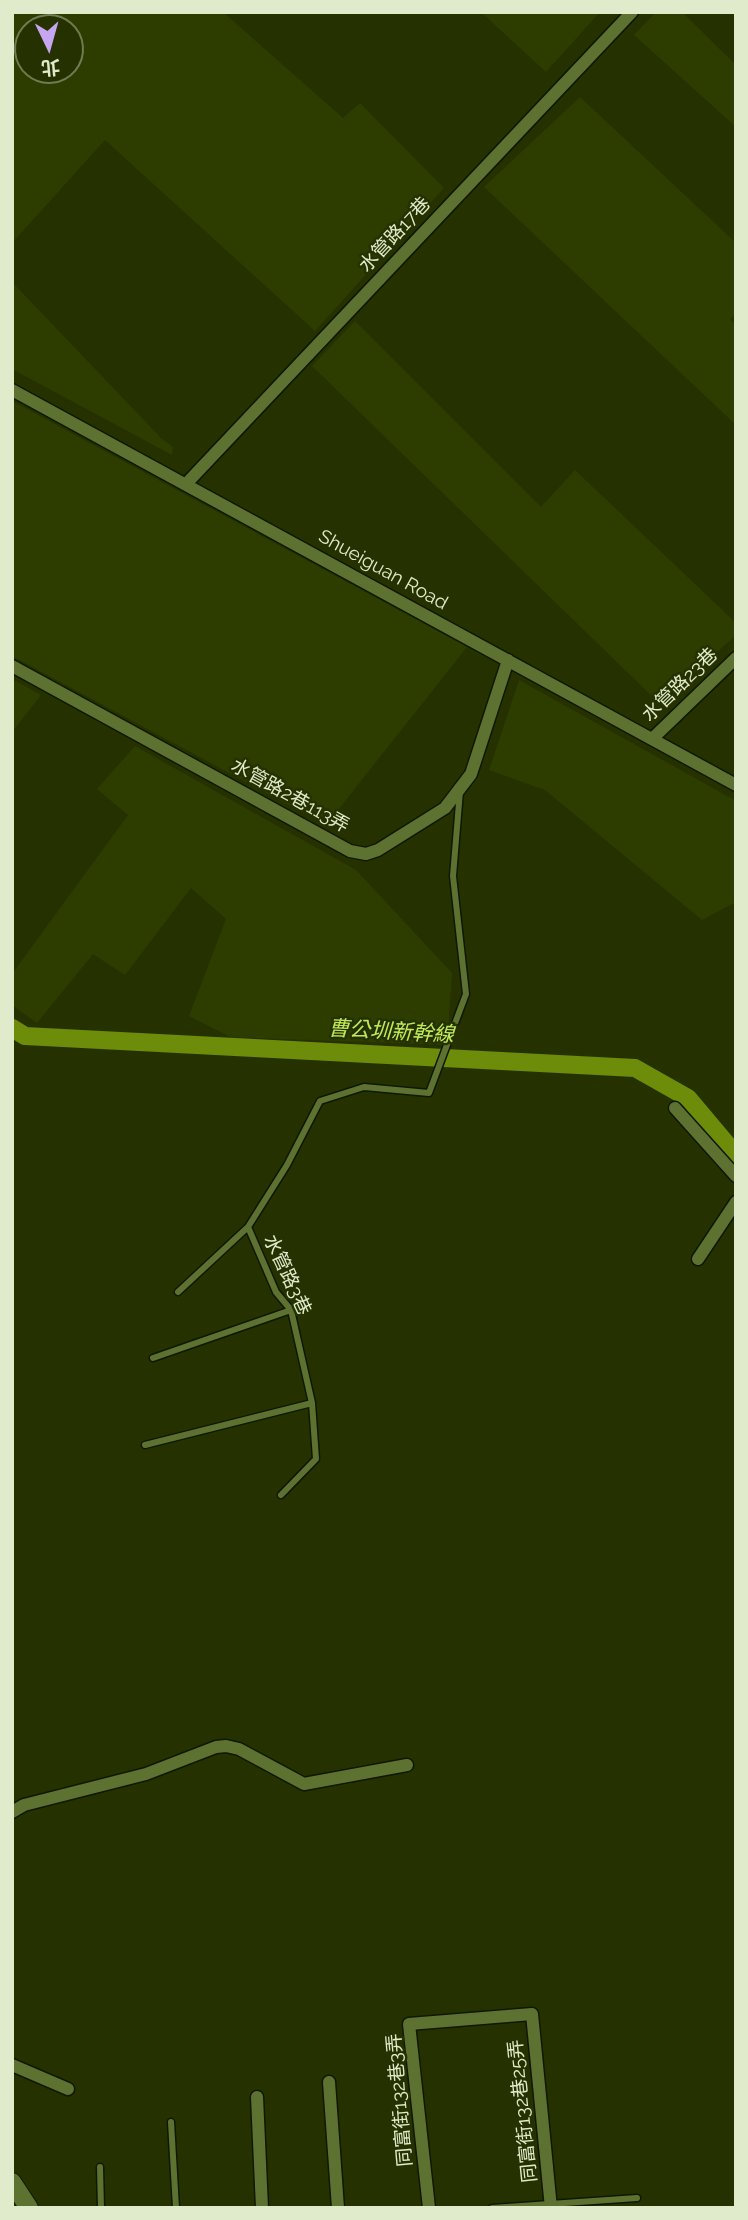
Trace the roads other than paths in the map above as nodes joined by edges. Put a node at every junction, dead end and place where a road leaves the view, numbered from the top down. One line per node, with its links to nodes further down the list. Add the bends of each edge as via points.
1 (632, 12): 3 (street, 水管路17巷)
2 (12, 390): 3 (street, Shueiguan Road)
3 (186, 484): 5 (street, Shueiguan Road)
4 (736, 658): 7 (street, 水管路23巷)
5 (508, 660): 7 (street, Shueiguan Road); 9 (street, 水管路2巷113弄, via 471,774)
6 (12, 666): 9 (street, 水管路2巷113弄, via 350,851 366,854 378,850 445,808)
7 (652, 739): 8 (street, Shueiguan Road)
8 (736, 785)
9 (460, 788): 13 (lane, 水管路3巷, via 453,876 466,994 430,1091 364,1087 320,1101)
10 (675, 1108): 11 (street)
11 (736, 1175)
12 (736, 1202): 14 (street)
13 (248, 1227): 15 (lane); 16 (lane, 水管路3巷, via 276,1292)
14 (698, 1259)
15 (178, 1292)
16 (291, 1310): 17 (lane); 18 (lane, 水管路3巷)
17 (153, 1358)
18 (312, 1404): 19 (lane); 20 (lane, 水管路3巷, via 316,1459)
19 (145, 1445)
20 (281, 1495)
21 (407, 1766): 22 (street, via 304,1784 239,1749 216,1747 146,1774)
22 (12, 1812)
23 (532, 2014): 32 (street, 同富街132巷25弄); 38 (street, 同富街132巷3弄, via 409,2024)
24 (12, 2065): 26 (street)
25 (329, 2082): 37 (street)
26 (68, 2089)
27 (257, 2097): 36 (street)
28 (171, 2122): 35 (lane)
29 (100, 2167): 34 (lane)
30 (12, 2182): 33 (street)
31 (638, 2198): 32 (lane)
32 (551, 2206): 39 (lane)
33 (29, 2208)
34 (101, 2208)
35 (176, 2208)
36 (262, 2208)
37 (338, 2208)
38 (429, 2208)
39 (492, 2208)

